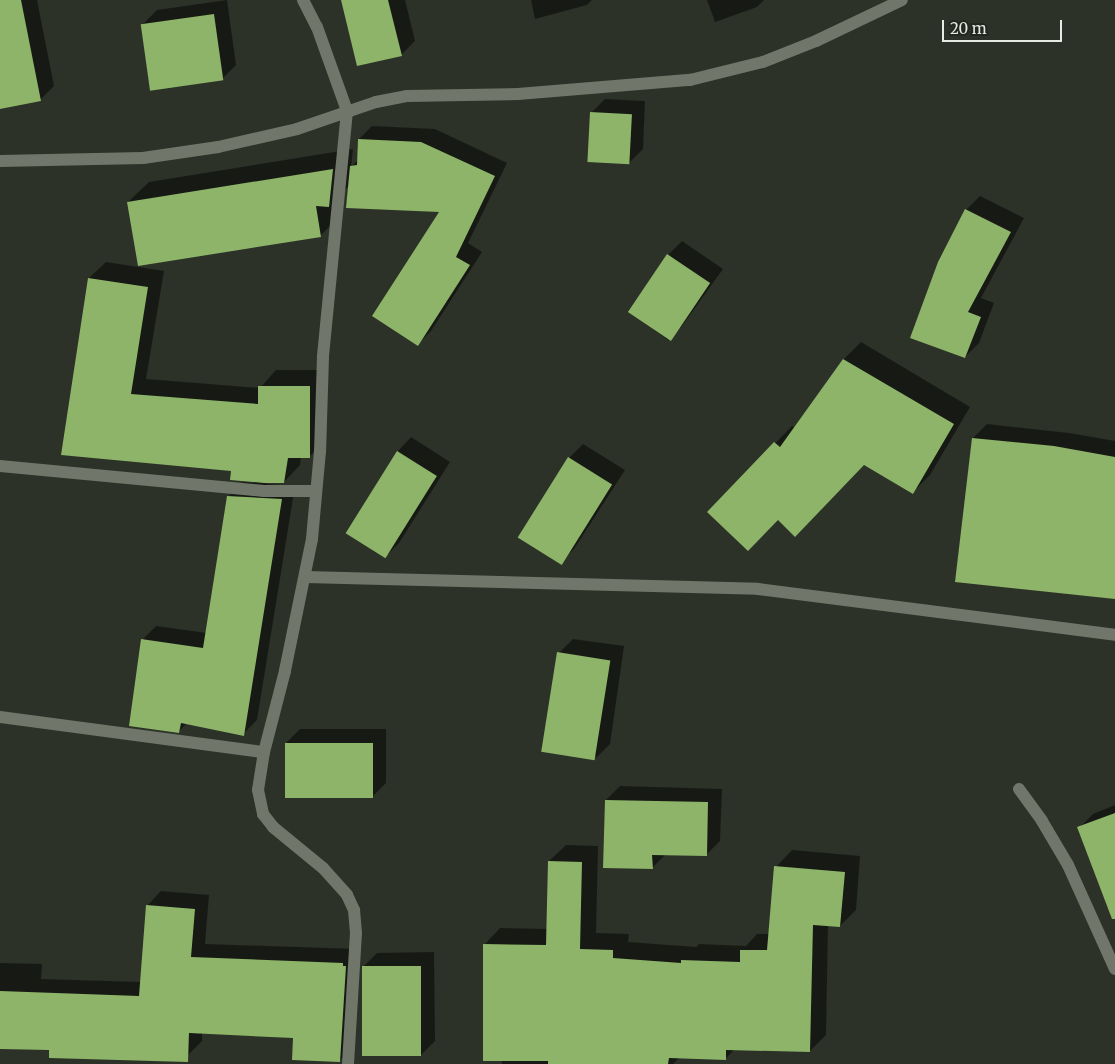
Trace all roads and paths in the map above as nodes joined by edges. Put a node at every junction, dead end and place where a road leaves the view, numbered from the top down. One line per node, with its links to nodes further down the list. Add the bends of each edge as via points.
1 (303, 0): 3 (street, via 317,27)
2 (902, 0): 3 (street, via 763,62 690,80 518,94 407,96)
3 (347, 111): 4 (street, via 297,130 218,147 144,158); 6 (street, via 323,357)
4 (0, 161)
5 (0, 466): 6 (street, via 264,491)
6 (316, 491): 7 (street)
7 (305, 577): 8 (street, via 758,589); 10 (street)
8 (1115, 635)
9 (0, 717): 10 (street)
10 (264, 752): 13 (street, via 258,790 263,814 273,827 323,868 348,895 354,910 356,933)
11 (1019, 789): 12 (street, via 1068,865)
12 (1115, 969)
13 (348, 1064)

